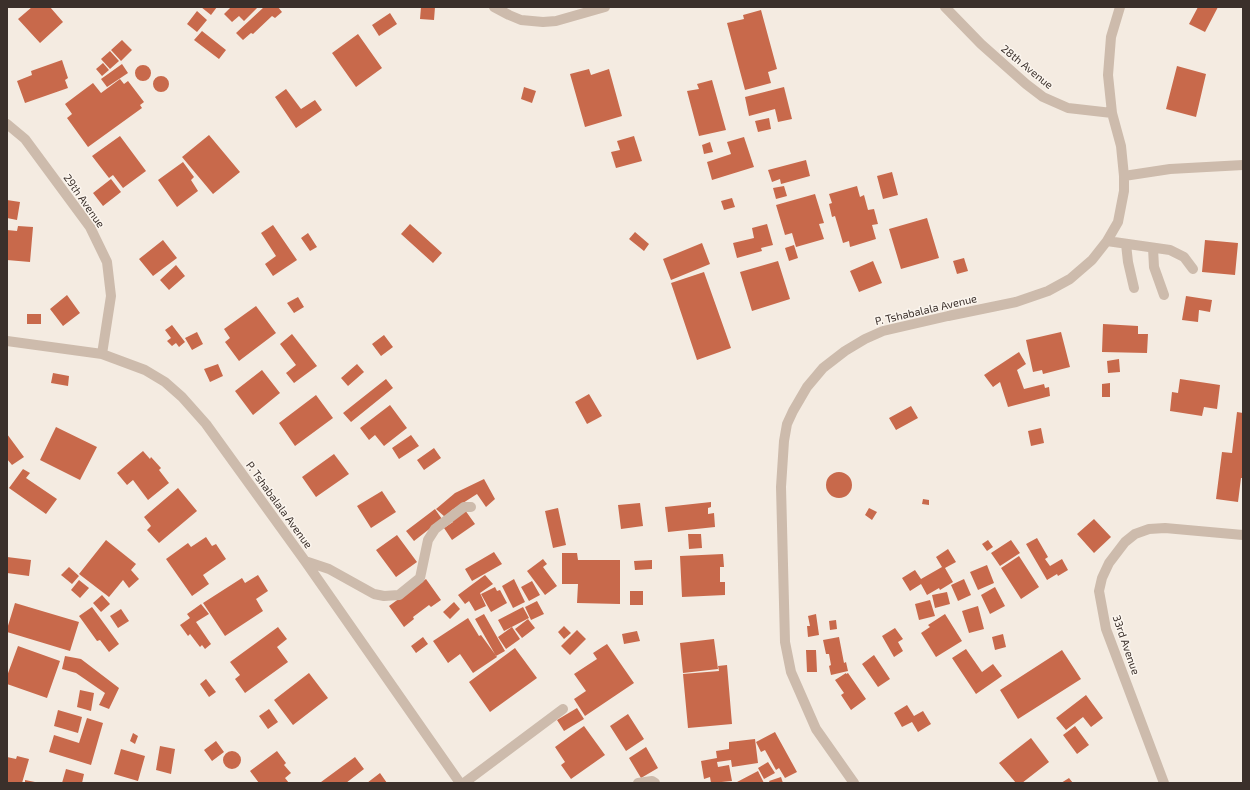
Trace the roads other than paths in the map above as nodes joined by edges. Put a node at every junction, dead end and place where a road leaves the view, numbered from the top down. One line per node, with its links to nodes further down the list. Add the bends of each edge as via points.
1 (494, 7): 2 (street, via 521,20 543,22 556,21)
2 (605, 7)
3 (945, 7): 5 (street, 28th Avenue, via 981,44 1043,97 1068,108)
4 (1120, 7): 5 (street, P. Tshabalala Avenue, via 1111,37 1108,75)
5 (1112, 113): 8 (street, P. Tshabalala Avenue, via 1121,146)
6 (7, 124): 16 (street, 29th Avenue, via 25,139 90,227 107,262 110,296)
7 (1243, 165): 8 (street)
8 (1124, 176): 9 (street, P. Tshabalala Avenue, via 1118,222)
9 (1107, 241): 10 (street); 25 (street, P. Tshabalala Avenue, via 1092,260 1070,279 1048,291 1016,302 883,330 865,338 823,368 793,411 787,424 784,441 781,488 785,642 791,672 816,729)
10 (1126, 244): 11 (street); 13 (street)
11 (1153, 248): 12 (street, via 1170,250 1184,257); 14 (street, via 1154,267)
12 (1193, 269)
13 (1134, 288)
14 (1164, 295)
15 (7, 341): 16 (street, P. Tshabalala Avenue)
16 (102, 354): 19 (street, P. Tshabalala Avenue, via 145,370 165,382 182,397 206,424)
17 (471, 507): 19 (street, via 464,507 435,529 428,540 420,578 399,595 374,594 329,569)
18 (1243, 535): 26 (street, 33rd Avenue, via 1165,528 1149,529 1135,534 1125,542 1109,563 1102,578 1099,591 1106,629)
19 (305, 561): 21 (street, P. Tshabalala Avenue)
20 (562, 709): 22 (street)
21 (460, 783)
22 (464, 783)
23 (638, 783): 24 (street)
24 (655, 783)
25 (854, 783)
26 (1164, 783)

